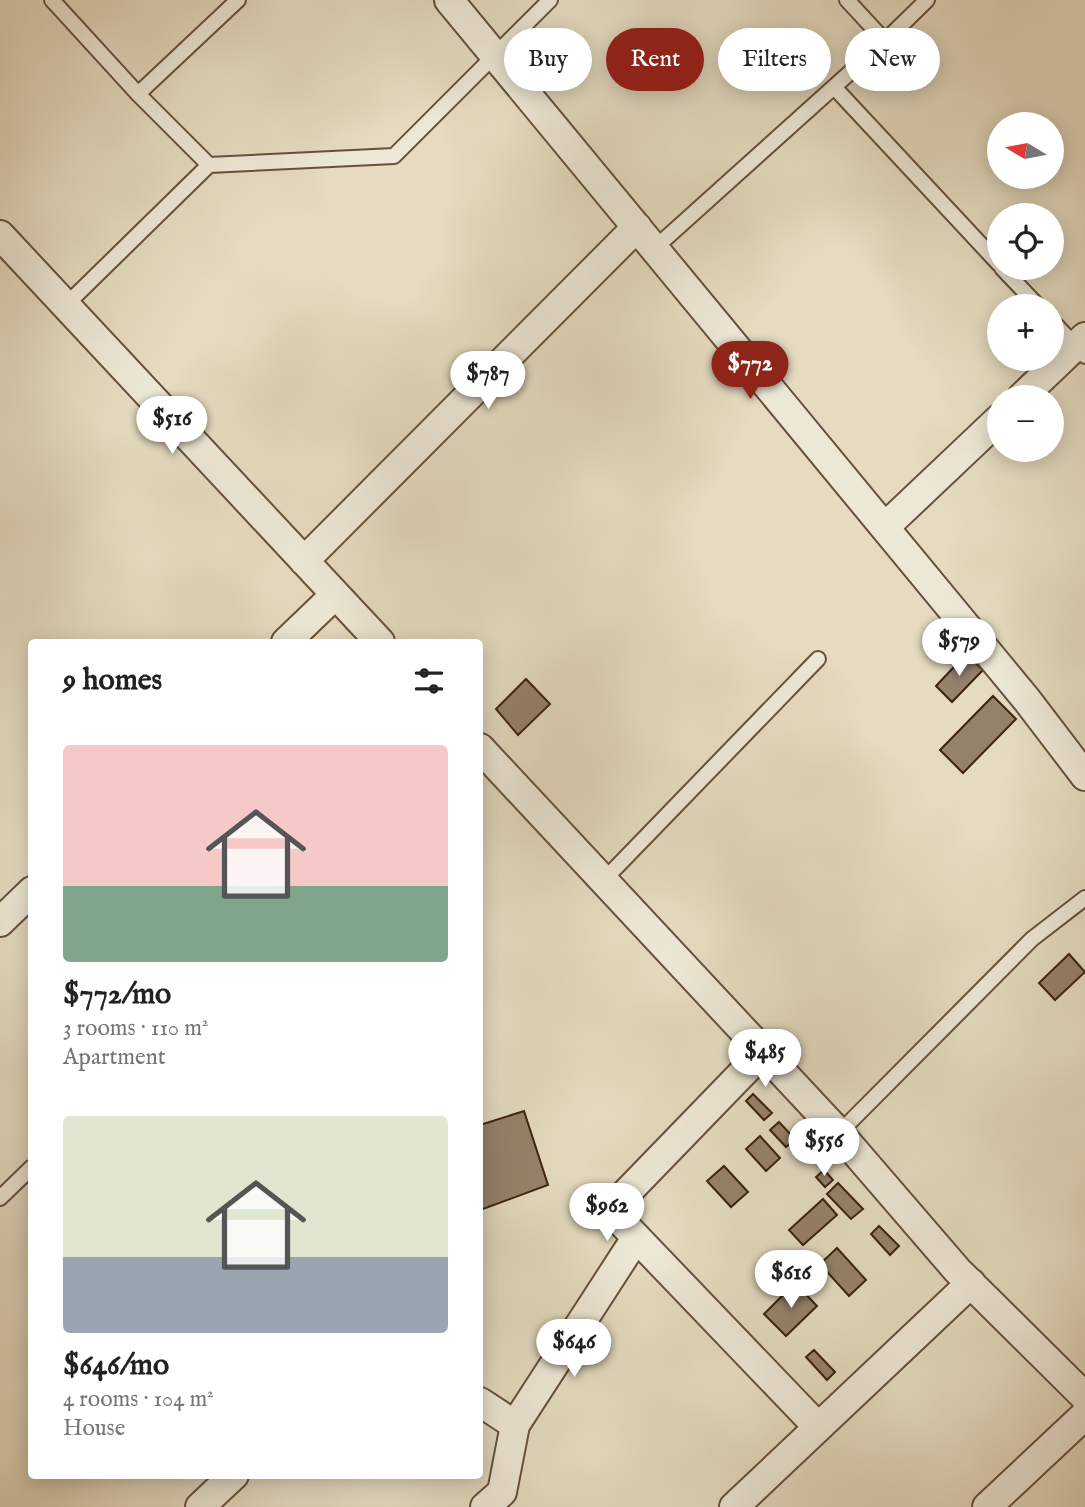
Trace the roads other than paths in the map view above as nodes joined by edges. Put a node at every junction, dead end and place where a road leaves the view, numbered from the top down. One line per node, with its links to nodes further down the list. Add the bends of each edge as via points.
1 (52, 0): 12 (lane)
2 (238, 0): 12 (lane)
3 (449, 0): 9 (street)
4 (550, 0): 9 (lane)
5 (847, 0): 7 (lane)
6 (927, 0): 8 (lane)
7 (873, 28)
8 (898, 28)
9 (494, 54): 13 (lane, via 394,156); 15 (street)
10 (845, 77): 11 (lane)
11 (834, 87): 15 (lane); 16 (lane)
12 (138, 94): 13 (lane)
13 (209, 165): 19 (lane)
14 (0, 235): 19 (street)
15 (646, 237): 24 (street); 25 (street)
16 (987, 251)
17 (1014, 280): 18 (lane)
18 (1027, 294)
19 (65, 306): 25 (street)
20 (1064, 331): 21 (lane)
21 (1082, 347): 22 (street)
22 (1036, 385)
23 (987, 430): 24 (street)
24 (885, 527): 31 (street)
25 (304, 561): 26 (street)
26 (335, 594): 27 (street); 28 (street)
27 (289, 639)
28 (377, 639)
29 (818, 659): 32 (lane)
30 (483, 751): 32 (street)
31 (1085, 776)
32 (603, 881): 36 (street)
33 (28, 895): 35 (street)
34 (1085, 898): 37 (lane, via 1032,939)
35 (0, 922)
36 (763, 1052): 37 (street); 40 (street, via 610,1210)
37 (839, 1133): 41 (street)
38 (28, 1171): 39 (lane)
39 (0, 1198)
40 (636, 1238): 45 (street); 46 (street)
41 (971, 1283): 42 (street); 46 (street)
42 (1085, 1396)
43 (483, 1404): 45 (street)
44 (1085, 1415): 51 (street)
45 (515, 1425): 49 (street, via 502,1492)
46 (818, 1427): 50 (street)
47 (230, 1479): 48 (street)
48 (200, 1507)
49 (485, 1507)
50 (734, 1507)
51 (987, 1507)

